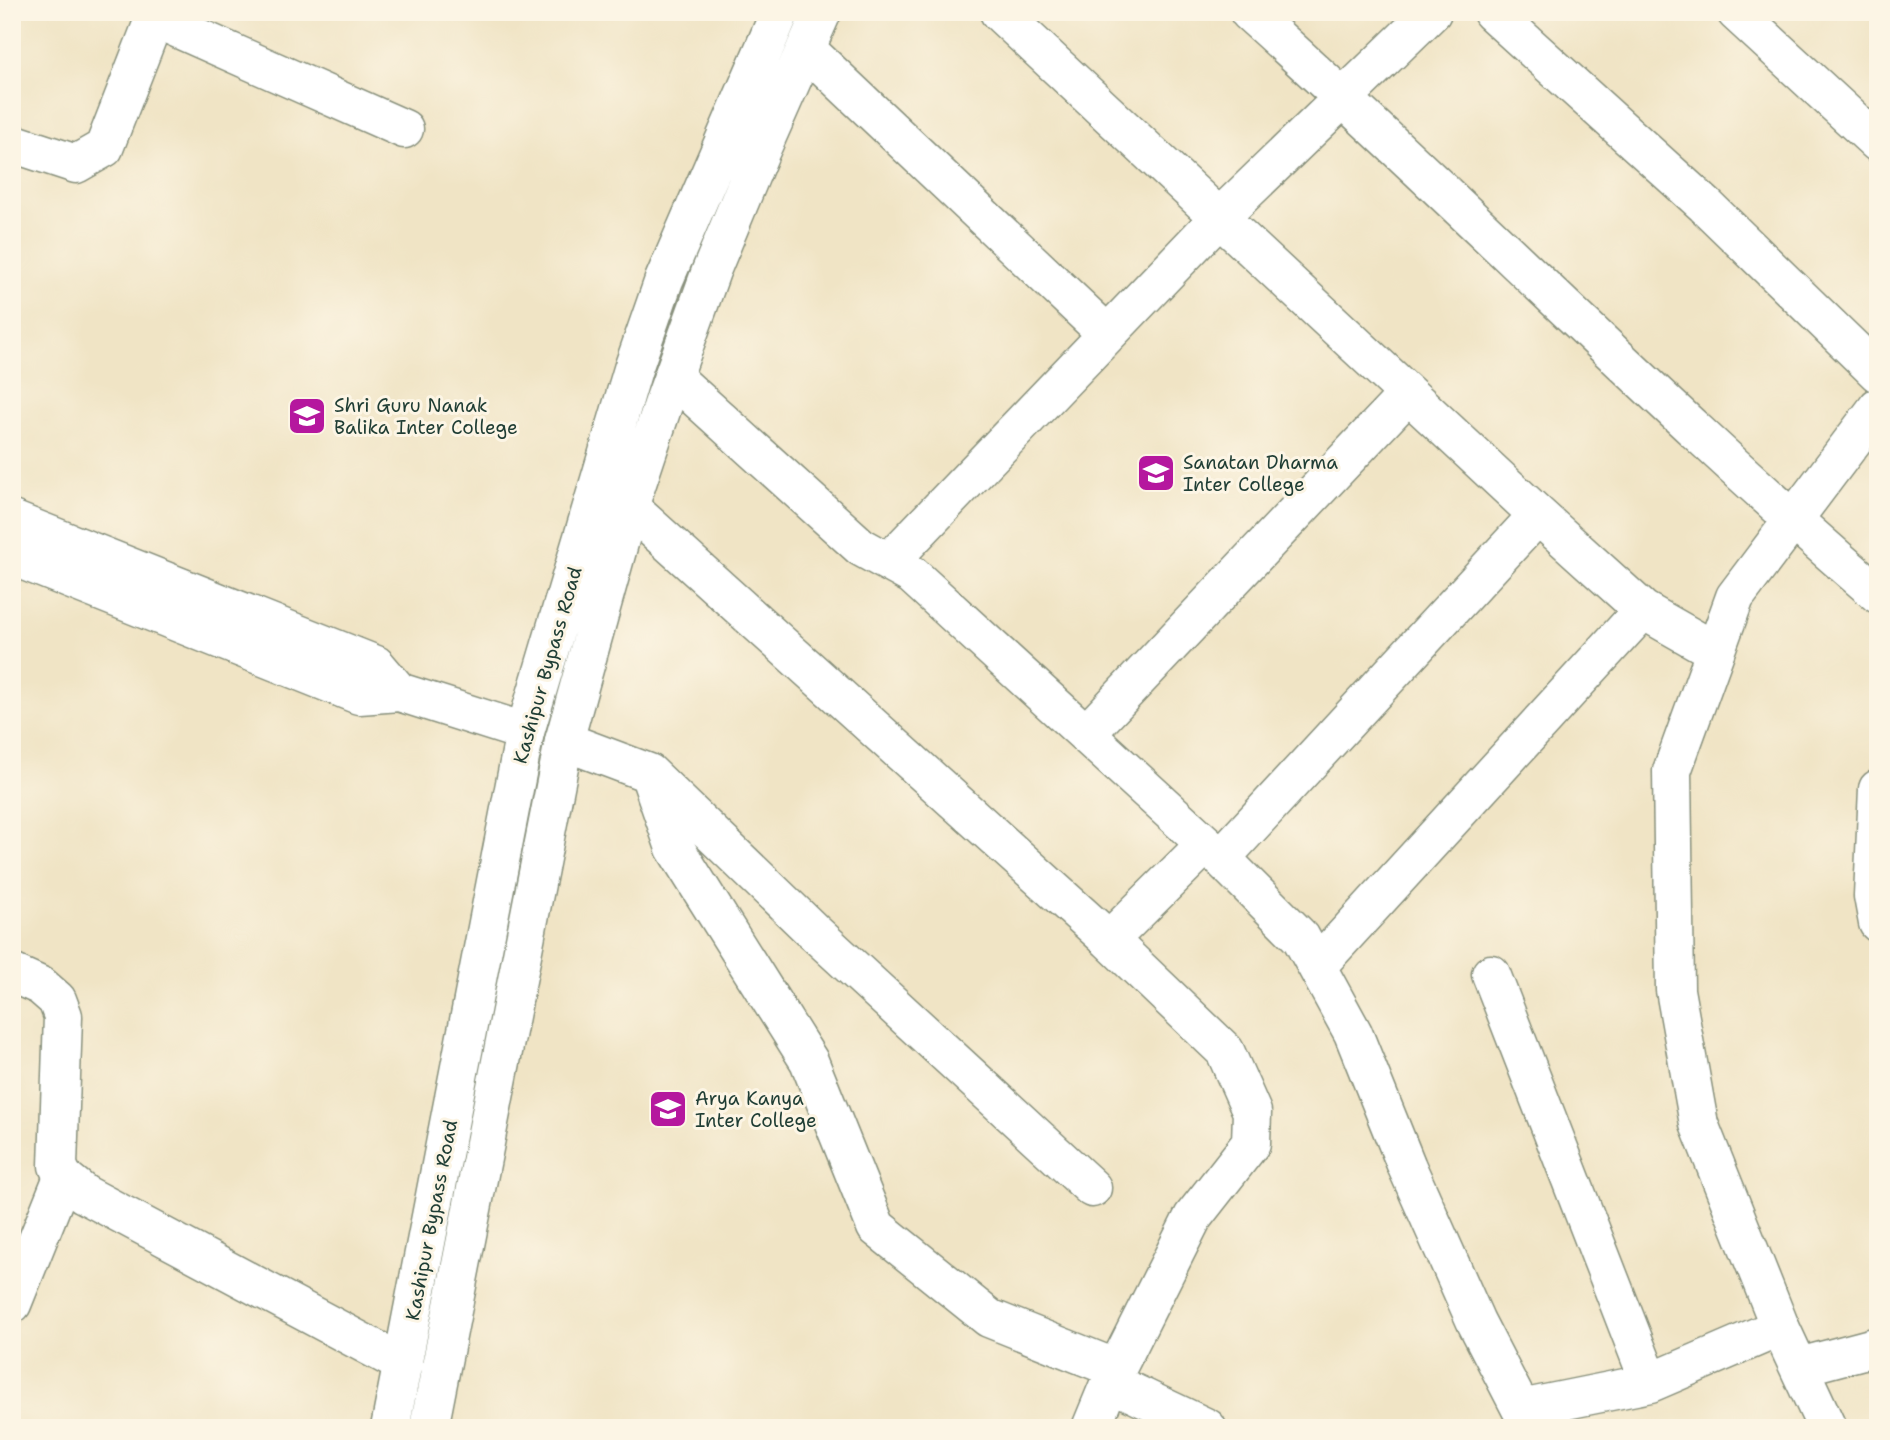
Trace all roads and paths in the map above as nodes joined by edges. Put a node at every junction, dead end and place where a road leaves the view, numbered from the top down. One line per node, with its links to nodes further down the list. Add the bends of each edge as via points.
1 (780, 12): 30 (street, Kashipur Bypass Road, via 655,305)
2 (822, 12): 9 (street)
3 (999, 12): 14 (street)
4 (1249, 12): 10 (street)
5 (1432, 12): 10 (street)
6 (1492, 12): 16 (street, via 1705,205)
7 (1736, 12): 13 (street)
8 (156, 15): 11 (street); 12 (street, via 104,148 76,164)
9 (806, 49): 15 (street); 17 (street, via 711,271)
10 (1345, 98): 14 (street); 23 (street)
11 (404, 129)
12 (12, 143)
13 (1878, 143)
14 (1220, 218): 15 (street); 18 (street)
15 (1107, 334): 25 (street)
16 (1878, 373)
17 (673, 377): 20 (street); 25 (street, via 861,547)
18 (1408, 394): 21 (street); 31 (street)
19 (1878, 407): 23 (street)
20 (629, 507): 32 (street); 37 (street)
21 (1538, 515): 27 (street); 35 (street)
22 (12, 520): 29 (street, via 376,665)
23 (1792, 520): 26 (street); 28 (street, via 1735,597)
24 (12, 556): 29 (street, via 359,695)
25 (889, 562): 31 (street, via 912,575)
26 (1878, 594)
27 (1643, 610): 28 (street); 38 (street)
28 (1715, 652): 44 (street, via 1672,771 1675,990 1699,1124)
29 (399, 692): 30 (street)
30 (525, 732): 32 (street); 46 (street, Kashipur Bypass Road)
31 (1086, 734): 35 (street)
32 (564, 741): 33 (street); 49 (street)
33 (649, 773): 42 (street); 48 (street, via 675,848 809,1061 876,1227 989,1318)
34 (1878, 789): 36 (street, via 1873,896)
35 (1213, 851): 37 (street); 38 (street, via 1301,938)
36 (1878, 923)
37 (1109, 940): 48 (street, via 1225,1051 1252,1112 1251,1143 1193,1217)
38 (1317, 966): 50 (street, via 1353,1033 1476,1322 1521,1409)
39 (12, 973): 41 (street, via 41,986 57,1000 63,1016 58,1166)
40 (1491, 974): 50 (street)
41 (63, 1177): 43 (street); 46 (street, via 84,1194)
42 (1092, 1188)
43 (12, 1304)
44 (1780, 1327): 47 (street); 50 (street)
45 (1878, 1346): 47 (street)
46 (403, 1364): 49 (street); 51 (street, Kashipur Bypass Road)
47 (1799, 1367): 55 (street)
48 (1113, 1376): 53 (street); 54 (street)
49 (438, 1382): 52 (street)
50 (1650, 1383)
51 (390, 1428)
52 (429, 1428)
53 (1091, 1428)
54 (1206, 1428)
55 (1828, 1428)

